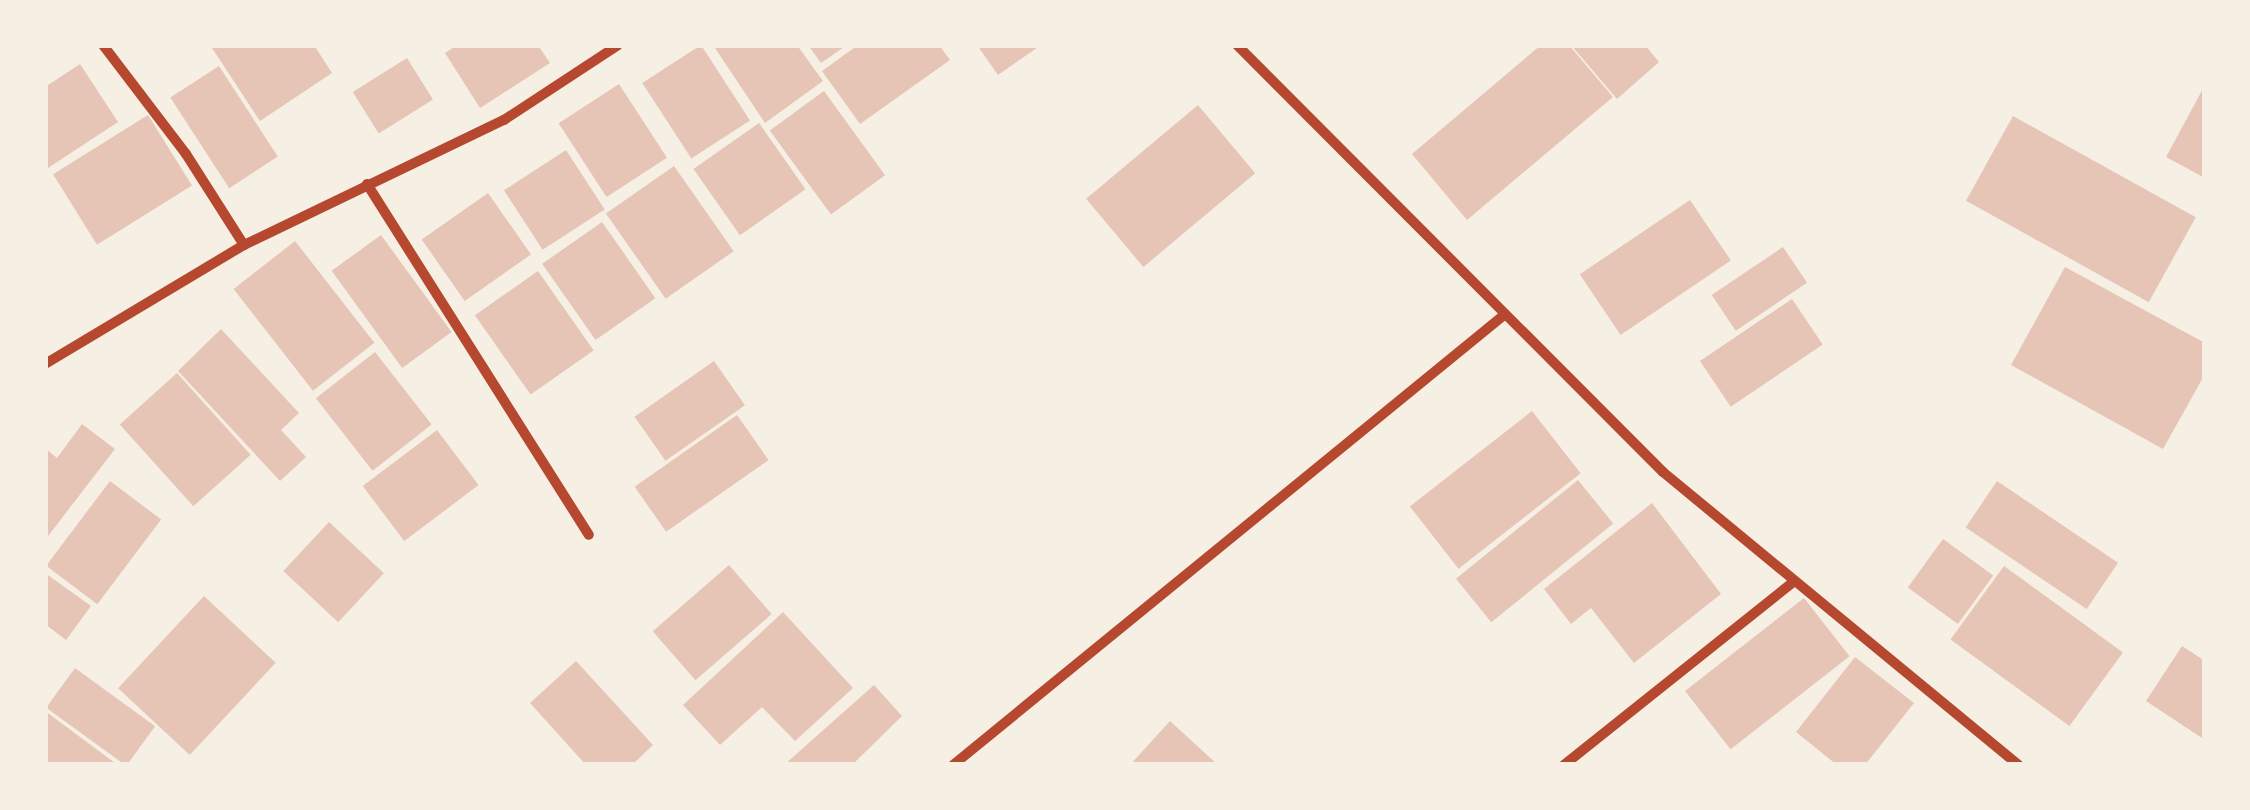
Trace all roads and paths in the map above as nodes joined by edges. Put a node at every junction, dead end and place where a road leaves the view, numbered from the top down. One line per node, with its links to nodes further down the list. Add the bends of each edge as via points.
1 (103, 45): 5 (street, via 186,154)
2 (618, 45): 4 (street, via 504,120)
3 (1237, 45): 6 (street)
4 (366, 184): 5 (street); 8 (street)
5 (244, 245): 7 (street)
6 (1503, 316): 9 (street, via 1663,472); 10 (street)
7 (45, 364)
8 (588, 535)
9 (1792, 583): 11 (street); 12 (street)
10 (953, 765)
11 (1564, 765)
12 (2019, 765)

